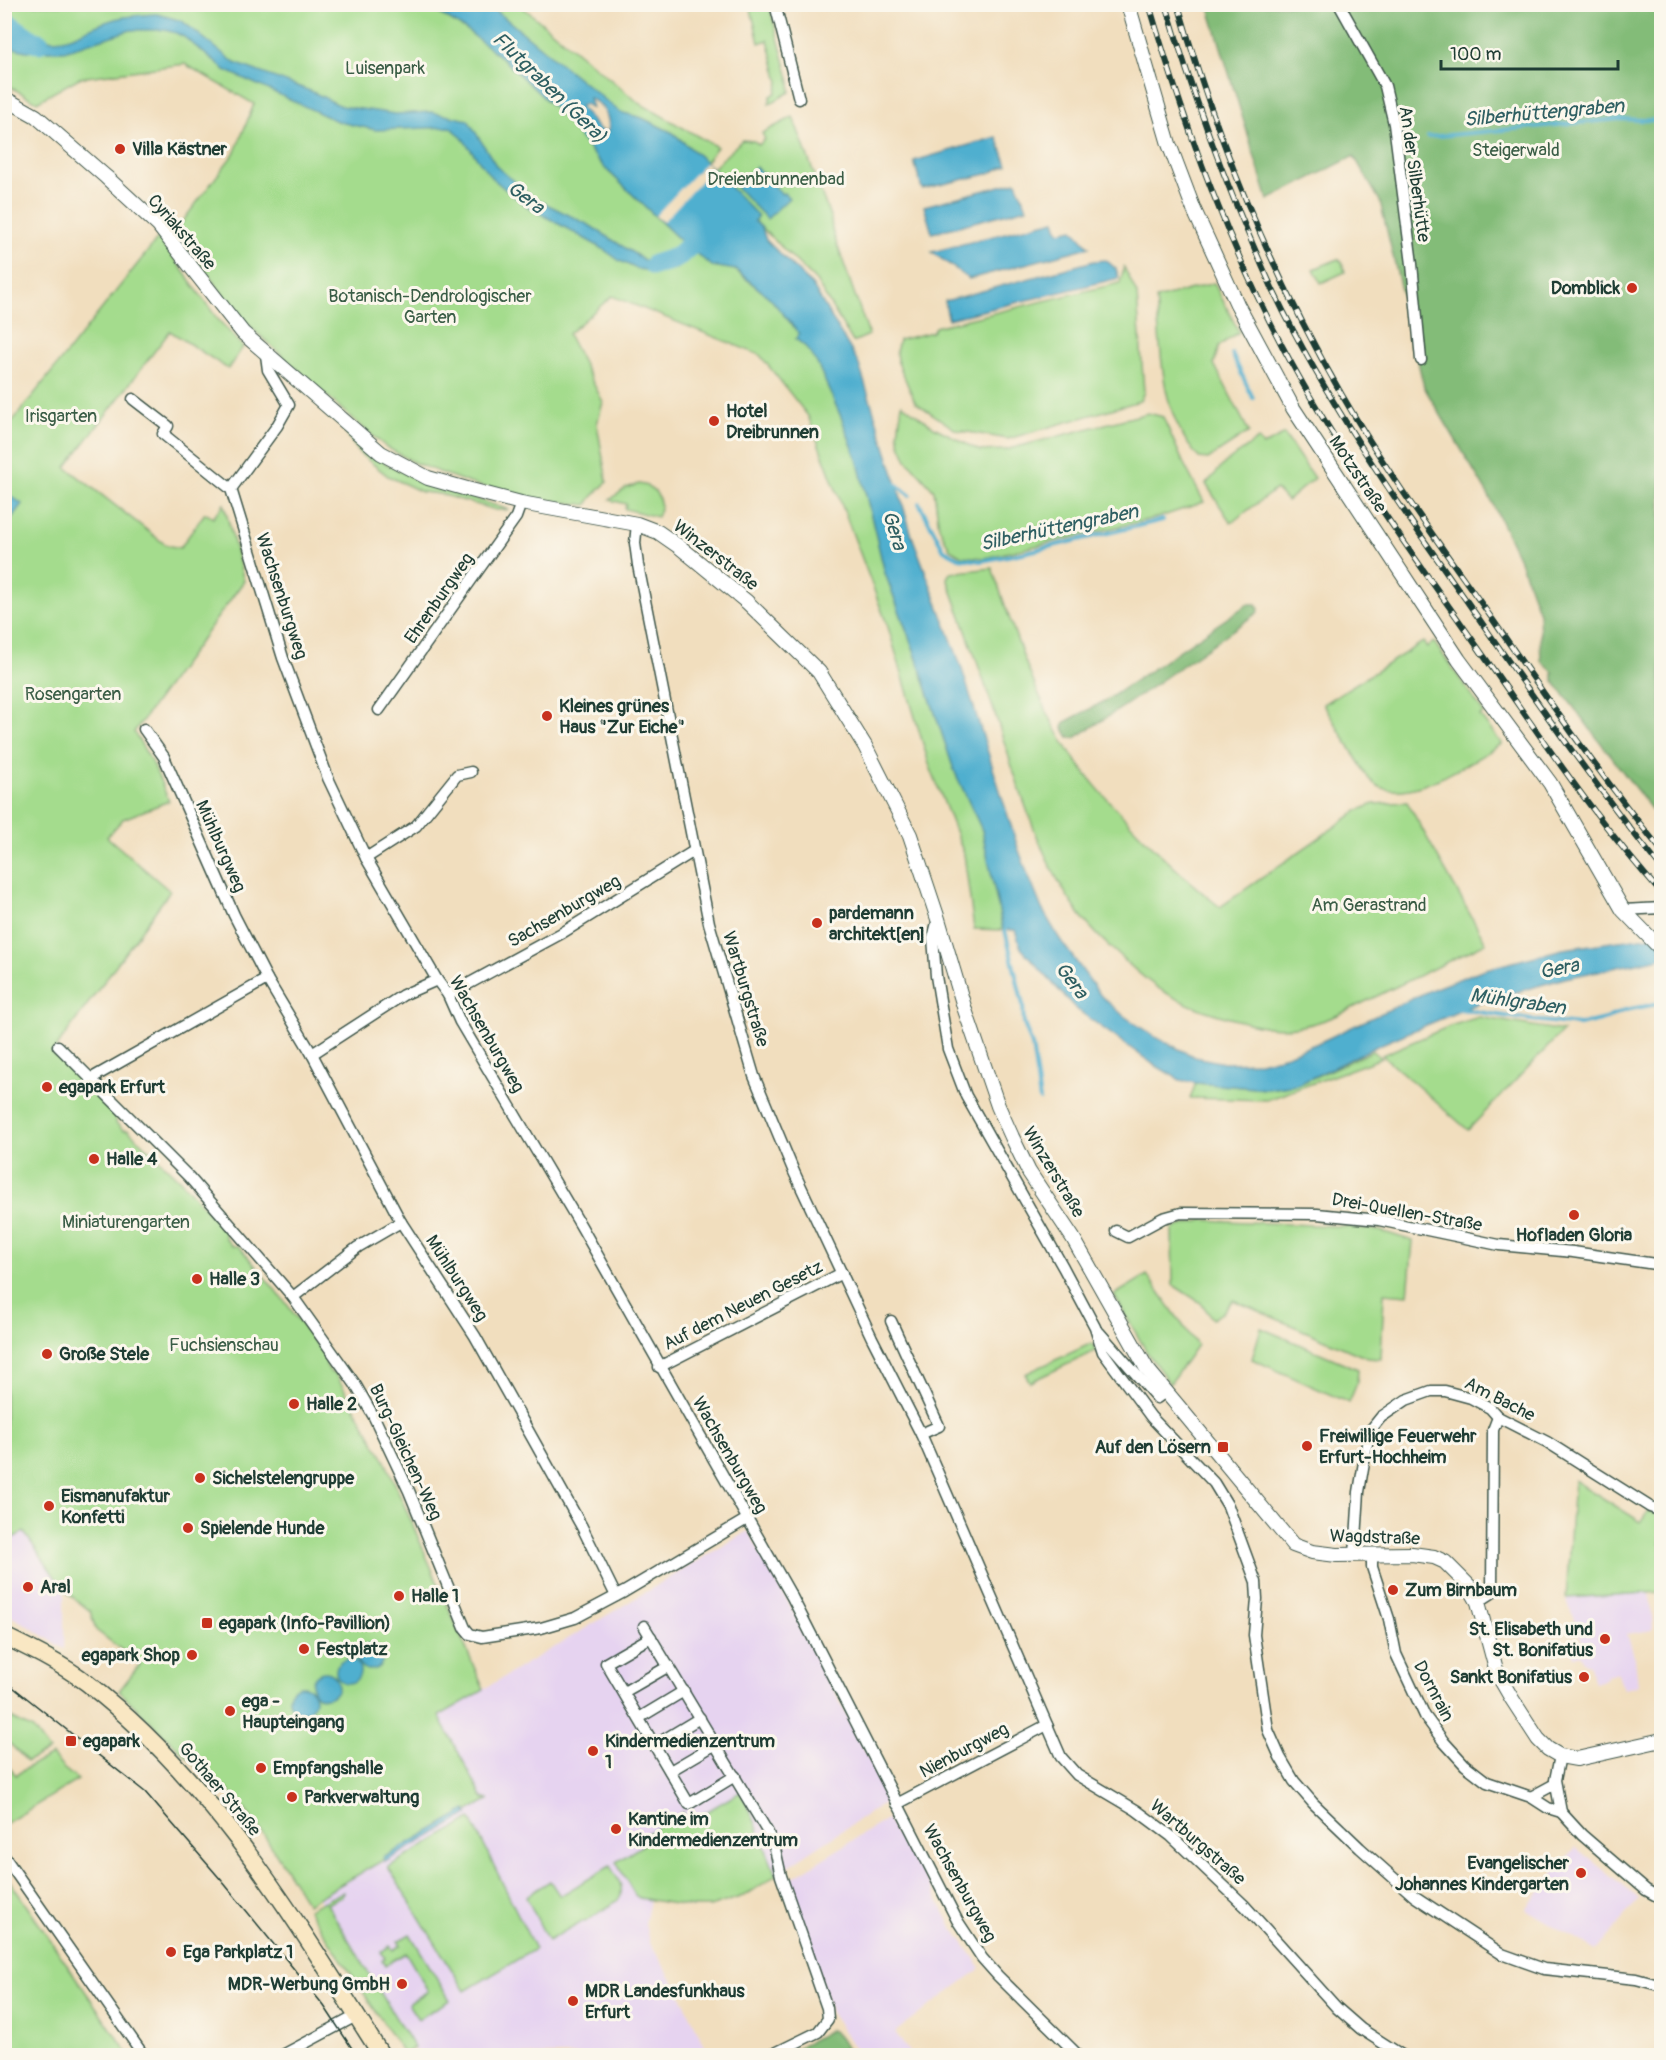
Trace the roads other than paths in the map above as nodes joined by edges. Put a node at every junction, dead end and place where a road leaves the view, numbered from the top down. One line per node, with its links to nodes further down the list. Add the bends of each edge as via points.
1 (775, 4): 5 (street)
2 (1128, 4): 18 (street, Motzstraße, via 1169,144 1194,210 1237,304 1293,408 1459,660 1550,783)
3 (1339, 4): 7 (street, An der Silberhütte, via 1385,86 1394,124)
4 (4, 98): 6 (street, Cyriakstraße, via 44,123 158,225 243,333)
5 (799, 99)
6 (266, 355): 9 (street, via 268,370 289,405); 10 (street, Winzerstraße, via 381,453 428,478)
7 (1421, 360)
8 (134, 399): 9 (street, via 168,426 163,434)
9 (231, 489): 16 (street, Wachsenburgweg, via 283,657 327,778)
10 (521, 503): 11 (street, Winzerstraße); 12 (street, Ehrenburgweg, via 516,517)
11 (637, 524): 15 (street, Wartburgstraße, via 638,565); 19 (street, Winzerstraße, via 658,532 681,548 747,602 819,672 889,790 910,835)
12 (379, 710)
13 (144, 729): 21 (street, Mühlburgweg, via 164,757)
14 (471, 772): 16 (street, via 457,775 416,826)
15 (694, 851): 23 (street, Sachsenburgweg, via 562,933); 30 (street, Wartburgstraße, via 709,922 754,1077 785,1154)
16 (366, 858): 22 (street, Wachsenburgweg)
17 (1662, 908): 18 (street)
18 (1623, 910): 20 (street, Motzstraße)
19 (938, 918): 33 (street, Winzerstraße, via 933,938 936,976 948,1049 956,1072); 35 (street, Winzerstraße, via 976,1042 1012,1137 1147,1370)
20 (1662, 950)
21 (267, 979): 25 (street, Mühlburgweg); 26 (street)
22 (437, 980): 23 (street, Wachsenburgweg); 25 (street, via 403,995)
23 (448, 996): 34 (street, Wachsenburgweg)
24 (58, 1046): 26 (street, Burg-Gleichen-Weg)
25 (312, 1054): 27 (street, Mühlburgweg)
26 (92, 1078): 31 (street, Burg-Gleichen-Weg, via 189,1177)
27 (401, 1222): 31 (street, via 358,1247); 43 (street, Mühlburgweg, via 475,1336 582,1527)
28 (1116, 1231): 29 (street, Drei-Quellen-Straße, via 1128,1237 1181,1213 1317,1214 1379,1220 1499,1245)
29 (1662, 1266)
30 (842, 1273): 34 (street, Auf dem Neuen Gesetz); 37 (street, Wartburgstraße)
31 (293, 1297): 43 (street, Burg-Gleichen-Weg, via 374,1417 470,1634 482,1637 560,1623)
32 (891, 1321): 37 (street, via 939,1426)
33 (1095, 1327): 35 (street, Winzerstraße, via 1157,1398); 66 (street, Winzerstraße, via 1103,1352 1151,1417 1214,1483 1228,1506 1252,1572 1257,1599 1254,1635 1268,1730 1294,1781 1414,1896 1502,1954 1544,1969 1636,1979)
34 (659, 1367): 39 (street, Wachsenburgweg)
35 (1165, 1392): 40 (street, Winzerstraße)
36 (1498, 1417): 38 (street, Am Bache); 41 (street, Am Bache, via 1471,1398 1431,1391 1406,1400 1381,1418 1369,1432 1359,1492); 44 (street, via 1493,1430 1492,1593)
37 (921, 1434): 53 (street, Wartburgstraße)
38 (1662, 1511)
39 (747, 1519): 43 (street, Burg-Gleichen-Weg); 62 (street, Wachsenburgweg, via 792,1597)
40 (1293, 1545): 41 (street, Wagdstraße, via 1312,1552)
41 (1355, 1555): 42 (street, Wagdstraße)
42 (1372, 1556): 44 (street, Wagdstraße, via 1412,1554 1440,1560 1458,1574); 61 (street, Dornrain, via 1396,1654 1425,1716 1452,1751 1487,1782)
43 (616, 1596)
44 (1478, 1602): 57 (street, Wagdstraße, via 1497,1673 1538,1739)
45 (644, 1626): 47 (street)
46 (4, 1636): 67 (main road, Gothaer Straße, via 86,1682 131,1720 197,1788 244,1848)
47 (651, 1637): 48 (street); 50 (street, via 606,1663)
48 (669, 1666): 49 (street); 50 (street)
49 (684, 1691): 51 (street); 52 (street)
50 (624, 1692): 51 (street)
51 (639, 1718): 56 (street)
52 (700, 1718): 55 (street); 56 (street)
53 (1047, 1725): 62 (street, Nienburgweg); 73 (street, Wartburgstraße, via 1061,1757 1077,1775 1136,1809 1172,1836 1245,1906 1337,2008 1361,2030)
54 (1662, 1740): 57 (street, via 1577,1759)
55 (716, 1744): 58 (street); 59 (street)
56 (655, 1745): 58 (street)
57 (1560, 1756): 60 (street)
58 (670, 1771): 59 (street, via 689,1804)
59 (735, 1776): 71 (street, via 775,1849 827,2008 828,2019 818,2032)
60 (1555, 1784): 61 (street); 63 (street)
61 (1531, 1797): 63 (street, Dornrain)
62 (897, 1804): 72 (street, Wachsenburgweg, via 957,1920 982,1958)
63 (1561, 1812): 65 (street, Dornrain, via 1605,1855)
64 (4, 1856): 68 (street)
65 (1662, 1899)
66 (1662, 1986)
67 (356, 2016): 69 (street); 70 (main road, Gothaer Straße)
68 (144, 2055)
69 (281, 2055)
70 (382, 2055)
71 (769, 2055)
72 (1078, 2055)
73 (1403, 2055)

